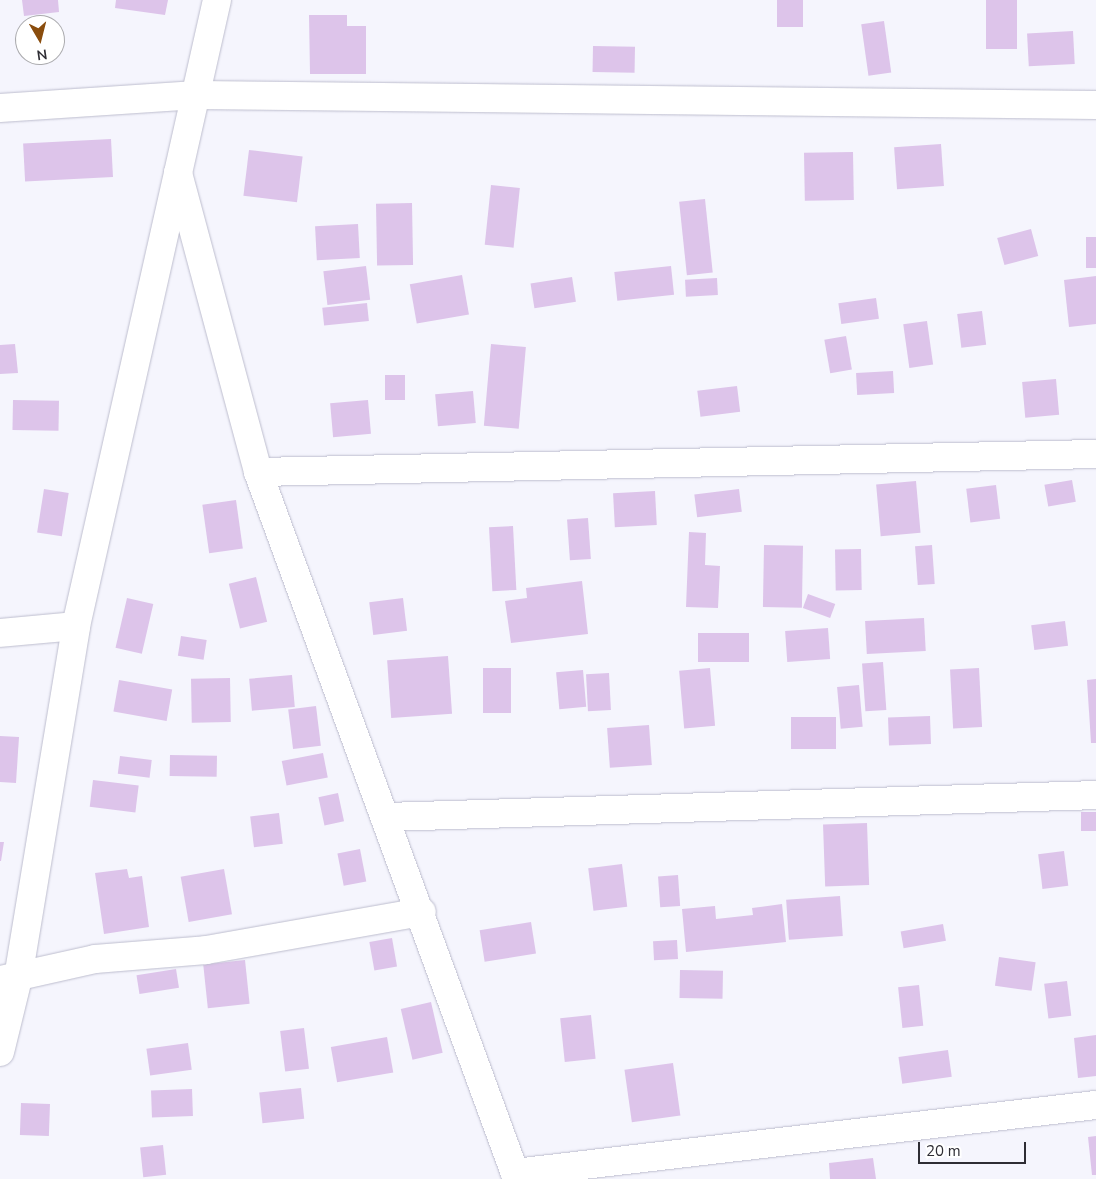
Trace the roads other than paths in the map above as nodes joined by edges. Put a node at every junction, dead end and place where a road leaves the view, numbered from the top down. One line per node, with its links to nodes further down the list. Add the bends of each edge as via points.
1 (217, 0): 2 (street)
2 (197, 95): 3 (street); 4 (street); 5 (street)
3 (1096, 105)
4 (0, 108)
5 (178, 173): 7 (street); 8 (street)
6 (1096, 454): 7 (street)
7 (258, 472): 11 (street)
8 (76, 626): 9 (street); 13 (street)
9 (0, 633)
10 (1096, 795): 11 (street)
11 (386, 816): 12 (street)
12 (422, 912): 13 (street, via 206,950 95,959); 16 (street)
13 (9, 979): 14 (street)
14 (0, 1052)
15 (1096, 1105): 16 (street)
16 (516, 1176)

